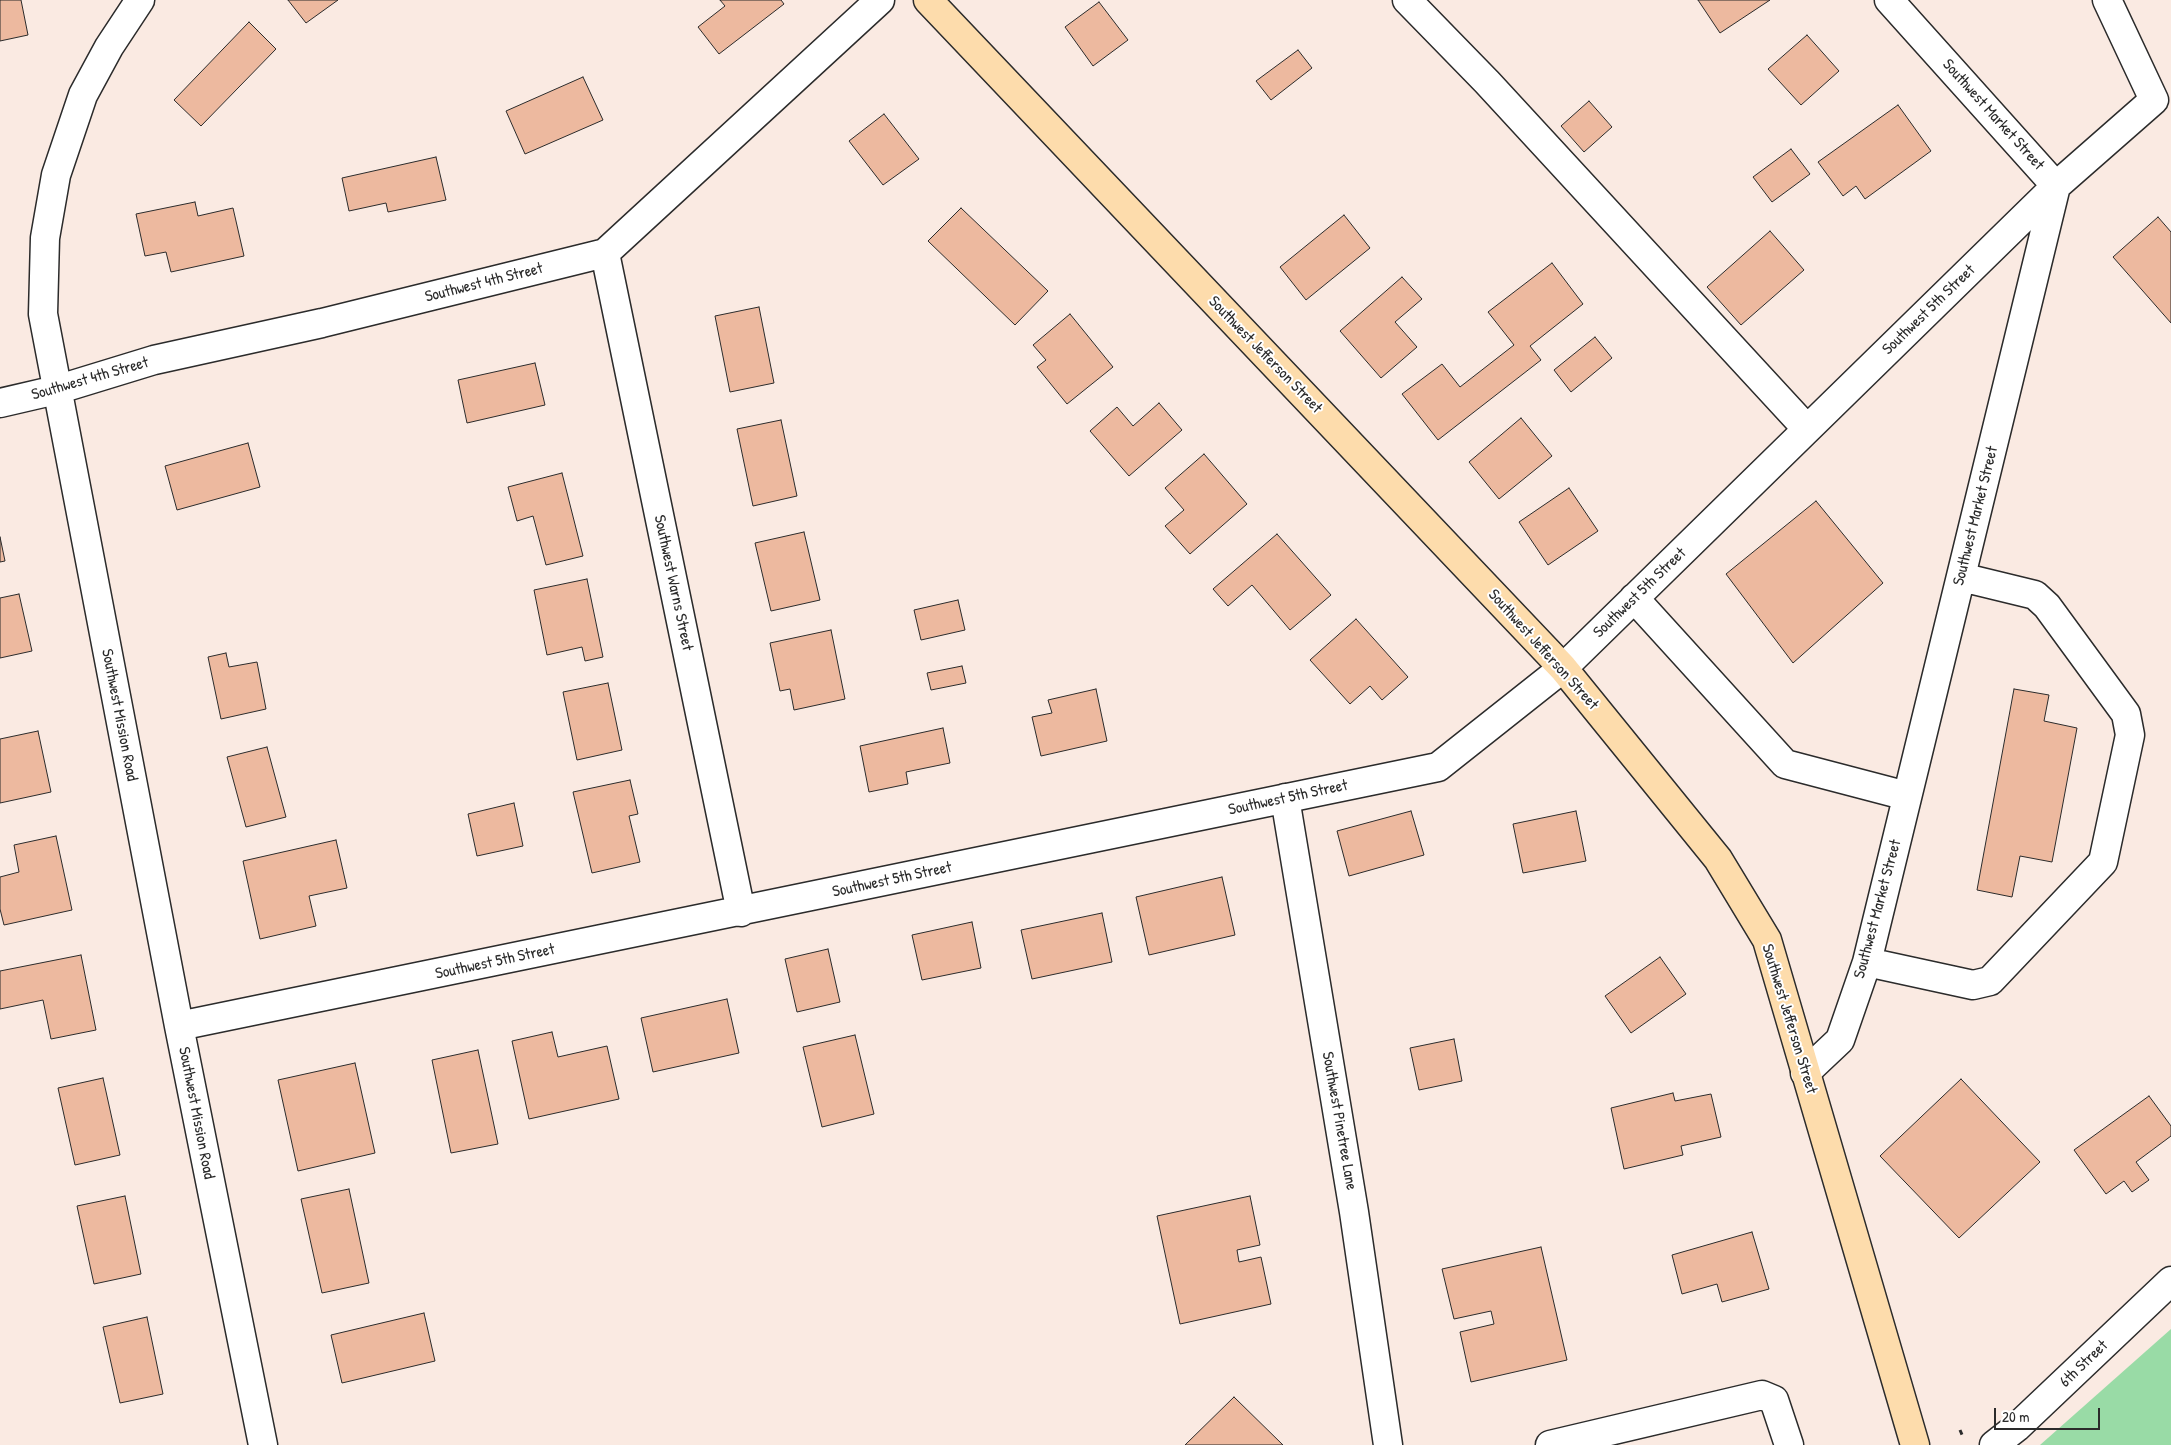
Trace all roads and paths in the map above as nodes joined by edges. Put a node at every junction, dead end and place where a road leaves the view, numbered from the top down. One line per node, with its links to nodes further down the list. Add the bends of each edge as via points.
1 (140, 0): 9 (street, Southwest Mission Road, via 109,47 84,95 56,175 45,238 43,314)
2 (880, 0): 8 (street, Southwest 4th Street)
3 (928, 0): 14 (main road, Southwest Jefferson Street)
4 (1407, 0): 11 (street, via 1487,82)
5 (1889, 0): 7 (street, Southwest Market Street)
6 (2107, 0): 7 (street, Southwest 5th Street, via 2154,100)
7 (2056, 186): 11 (street, Southwest 5th Street); 12 (street, Southwest Market Street)
8 (605, 253): 9 (street, Southwest 4th Street, via 154,360); 17 (street, Southwest Warns Street)
9 (56, 390): 10 (street, Southwest 4th Street); 19 (street, Southwest Mission Road)
10 (0, 403)
11 (1807, 429): 13 (street, Southwest 5th Street)
12 (1961, 577): 15 (street, Southwest Market Street); 18 (street, via 2035,595 2047,606 2126,714 2130,735 2103,862 1990,981 1973,985)
13 (1634, 598): 14 (street, Southwest 5th Street); 15 (street, via 1785,764)
14 (1563, 668): 16 (street, Southwest 5th Street, via 1438,767); 20 (main road, Southwest Jefferson Street, via 1718,859 1767,940)
15 (1907, 796): 18 (street, Southwest Market Street)
16 (1285, 798): 17 (street, Southwest 5th Street); 23 (street, Southwest Pinetree Lane, via 1354,1212)
17 (741, 912): 19 (street, Southwest 5th Street)
18 (1867, 962): 20 (street, Southwest Market Street, via 1840,1040)
19 (179, 1026): 22 (street, Southwest Mission Road)
20 (1805, 1073): 26 (main road, Southwest Jefferson Street)
21 (2171, 1281): 27 (street, 6th Street)
22 (263, 1445)
23 (1388, 1445)
24 (1550, 1445): 25 (street, via 1762,1395 1774,1400)
25 (1789, 1445)
26 (1915, 1445)
27 (1994, 1445)

